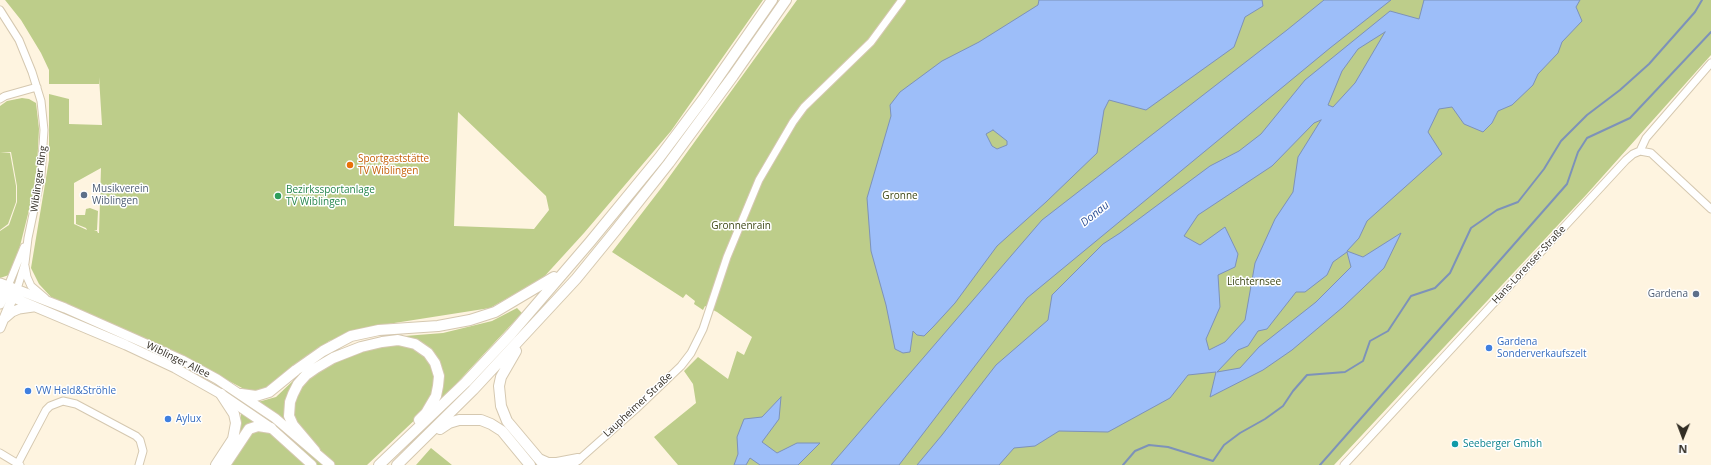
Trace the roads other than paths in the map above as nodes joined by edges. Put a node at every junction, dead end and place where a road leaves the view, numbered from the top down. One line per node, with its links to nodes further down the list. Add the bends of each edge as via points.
1 (772, 0): 12 (highway, via 713,86 659,158)
2 (786, 0): 18 (highway, via 733,76 616,230)
3 (902, 0): 26 (street, Laupheimer Straße, via 871,42 804,107 793,122 759,180 727,257 699,340 691,353 677,370)
4 (0, 10): 6 (street, Wiblinger Ring, via 21,44)
5 (1711, 63): 8 (street, Hans-Lorenser-Straße, via 1646,138)
6 (37, 86): 7 (street); 10 (street, Wiblinger Ring, via 43,122 44,153)
7 (0, 99)
8 (1640, 151): 9 (street, via 1651,153); 36 (street, Hans-Lorenser-Straße, via 1626,160)
9 (1711, 209)
10 (28, 238): 11 (street, Wiblinger Ring); 13 (street, Wiblinger Ring)
11 (24, 263): 13 (street, Wiblinger Ring); 14 (street, via 31,286)
12 (564, 270): 20 (highway, via 495,312 438,326 379,330 352,336 323,351 269,392 256,396); 23 (highway, via 511,334)
13 (7, 290): 14 (main road, Wiblinger Allee); 15 (main road); 16 (main road, Wiblinger Allee); 17 (main road)
14 (51, 303): 20 (main road, Wiblinger Allee, via 182,360)
15 (0, 304)
16 (40, 309): 17 (main road, via 19,309 9,314); 19 (main road, Wiblinger Allee, via 175,368)
17 (2, 324)
18 (527, 333): 22 (highway); 27 (highway, via 505,369 499,386 499,396 507,421)
19 (221, 394): 21 (main road, Wiblinger Allee); 30 (highway, via 234,414 236,423 233,439)
20 (240, 394): 24 (main road, Wiblinger Allee)
21 (271, 428): 31 (highway, via 258,426 249,430); 32 (main road, Wiblinger Allee)
22 (420, 442): 27 (highway, via 430,438 449,423 459,420 481,420 502,431); 35 (highway)
23 (402, 445): 24 (highway, via 436,396 438,376 435,363 428,353 415,344 398,340 348,351 320,365 298,384 290,402 289,416 293,425); 34 (highway)
24 (315, 452): 33 (main road, Wiblinger Allee)
25 (0, 453): 28 (street)
26 (575, 462): 27 (highway)
27 (538, 463)
28 (18, 465): 29 (street, via 46,410 63,401 76,404 136,436 143,451)
29 (139, 465)
30 (216, 465)
31 (225, 465)
32 (312, 465)
33 (330, 465)
34 (379, 465)
35 (397, 465)
36 (1344, 465)

